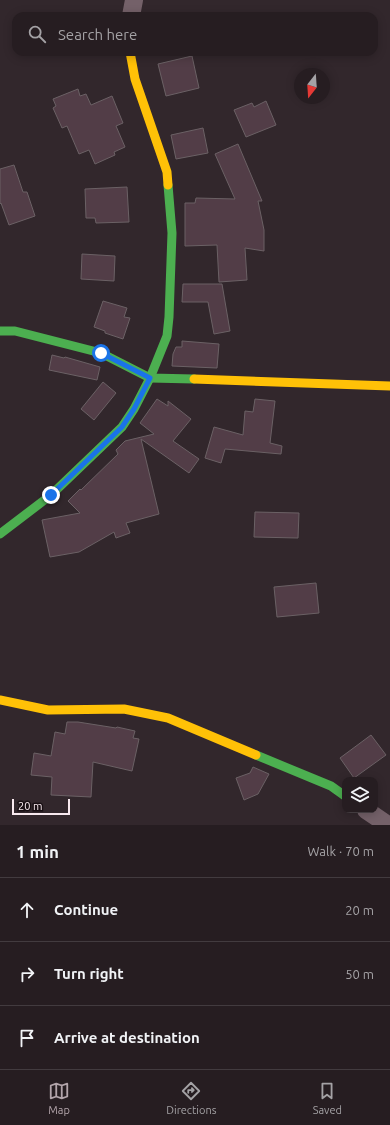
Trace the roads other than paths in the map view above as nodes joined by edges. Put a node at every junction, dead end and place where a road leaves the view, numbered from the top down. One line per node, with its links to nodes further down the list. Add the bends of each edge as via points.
1 (134, 0): 2 (street)
2 (132, 12)
3 (131, 56): 5 (street, via 134,79 167,172 172,233 167,336)
4 (0, 331): 5 (street, via 15,331 101,353)
5 (150, 378): 6 (street); 7 (street, via 122,427 51,495)
6 (390, 386)
7 (0, 534)
8 (0, 700): 9 (street, via 48,710 124,709 168,718 331,786)
9 (342, 794)
10 (370, 813): 11 (street)
11 (388, 825)

